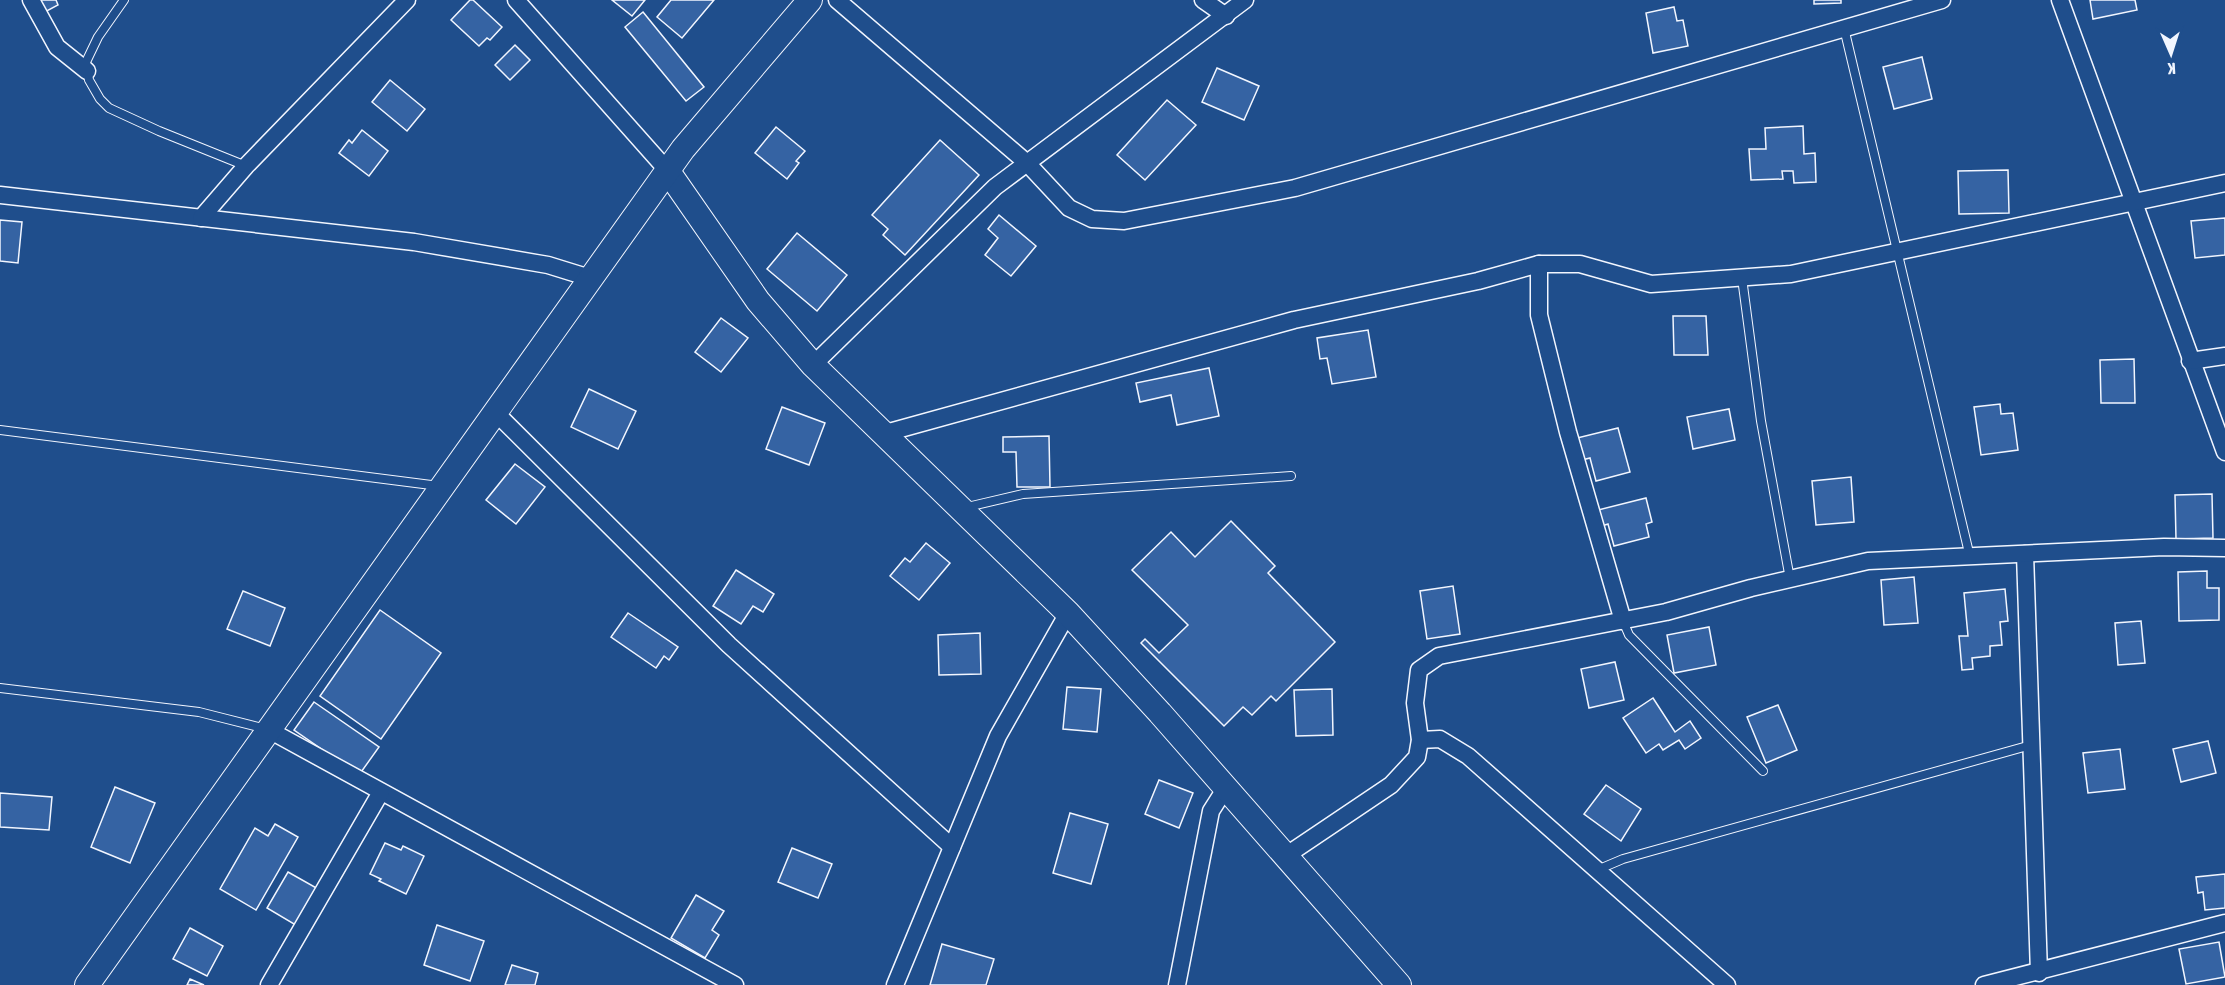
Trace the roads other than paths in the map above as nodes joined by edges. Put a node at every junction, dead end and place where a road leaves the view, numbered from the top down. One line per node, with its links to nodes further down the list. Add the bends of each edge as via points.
1 (31, 0): 13 (street, via 57,47)
2 (124, 0): 13 (lane, via 88,53)
3 (407, 0): 15 (street)
4 (516, 0): 16 (street)
5 (810, 0): 16 (main road)
6 (837, 0): 14 (street)
7 (1203, 0): 11 (street)
8 (1245, 0): 11 (street)
9 (1942, 0): 12 (street)
10 (2060, 0): 19 (street)
11 (1226, 16): 14 (street)
12 (1844, 28): 14 (street, via 1295,188 1124,221 1092,219 1070,208); 21 (lane)
13 (87, 71): 15 (lane, via 93,88 109,108)
14 (1028, 163): 27 (street, via 994,187)
15 (246, 166): 20 (street)
16 (667, 170): 23 (main road); 27 (main road, via 758,301)
17 (2225, 183): 19 (street)
18 (0, 195): 20 (street)
19 (2132, 202): 21 (street); 26 (street)
20 (201, 218): 23 (street, via 414,242 548,265)
21 (1896, 252): 24 (street, via 1791,274); 37 (lane)
22 (1539, 264): 24 (street, via 1580,264 1651,284); 30 (street, via 1294,320); 40 (street, via 1539,315 1568,432)
23 (591, 278): 28 (main road)
24 (1742, 278): 38 (lane, via 1761,421)
25 (2225, 356): 26 (street)
26 (2190, 361): 31 (street)
27 (813, 365): 30 (main road)
28 (495, 412): 33 (main road); 48 (street, via 729,645)
29 (0, 430): 33 (lane)
30 (882, 434): 34 (main road)
31 (2225, 452)
32 (1291, 476): 34 (lane, via 1023,494)
33 (442, 487): 42 (main road)
34 (960, 509): 39 (main road)
35 (2225, 548): 36 (street)
36 (2025, 554): 37 (street); 44 (street)
37 (1970, 556): 38 (street, via 1868,561)
38 (1790, 579): 40 (street)
39 (1068, 613): 46 (main road); 48 (street, via 998,736)
40 (1623, 621): 43 (street, via 1439,656 1419,670 1415,703); 45 (lane, via 1629,635)
41 (0, 688): 42 (lane, via 200,712)
42 (269, 730): 47 (street); 53 (main road)
43 (1420, 740): 49 (street, via 1417,757 1391,785); 50 (street, via 1440,739 1468,756)
44 (2031, 745): 50 (lane, via 1623,859); 52 (street)
45 (1763, 771)
46 (1226, 789): 49 (main road); 57 (street, via 1211,811)
47 (381, 792): 54 (street); 55 (street)
48 (952, 847): 56 (street)
49 (1284, 857): 58 (main road)
50 (1597, 870): 59 (street)
51 (2225, 923): 52 (street)
52 (2039, 973): 60 (street)
53 (87, 985)
54 (269, 985)
55 (735, 985)
56 (895, 985)
57 (1177, 985)
58 (1399, 985)
59 (1727, 985)
60 (1984, 985)

